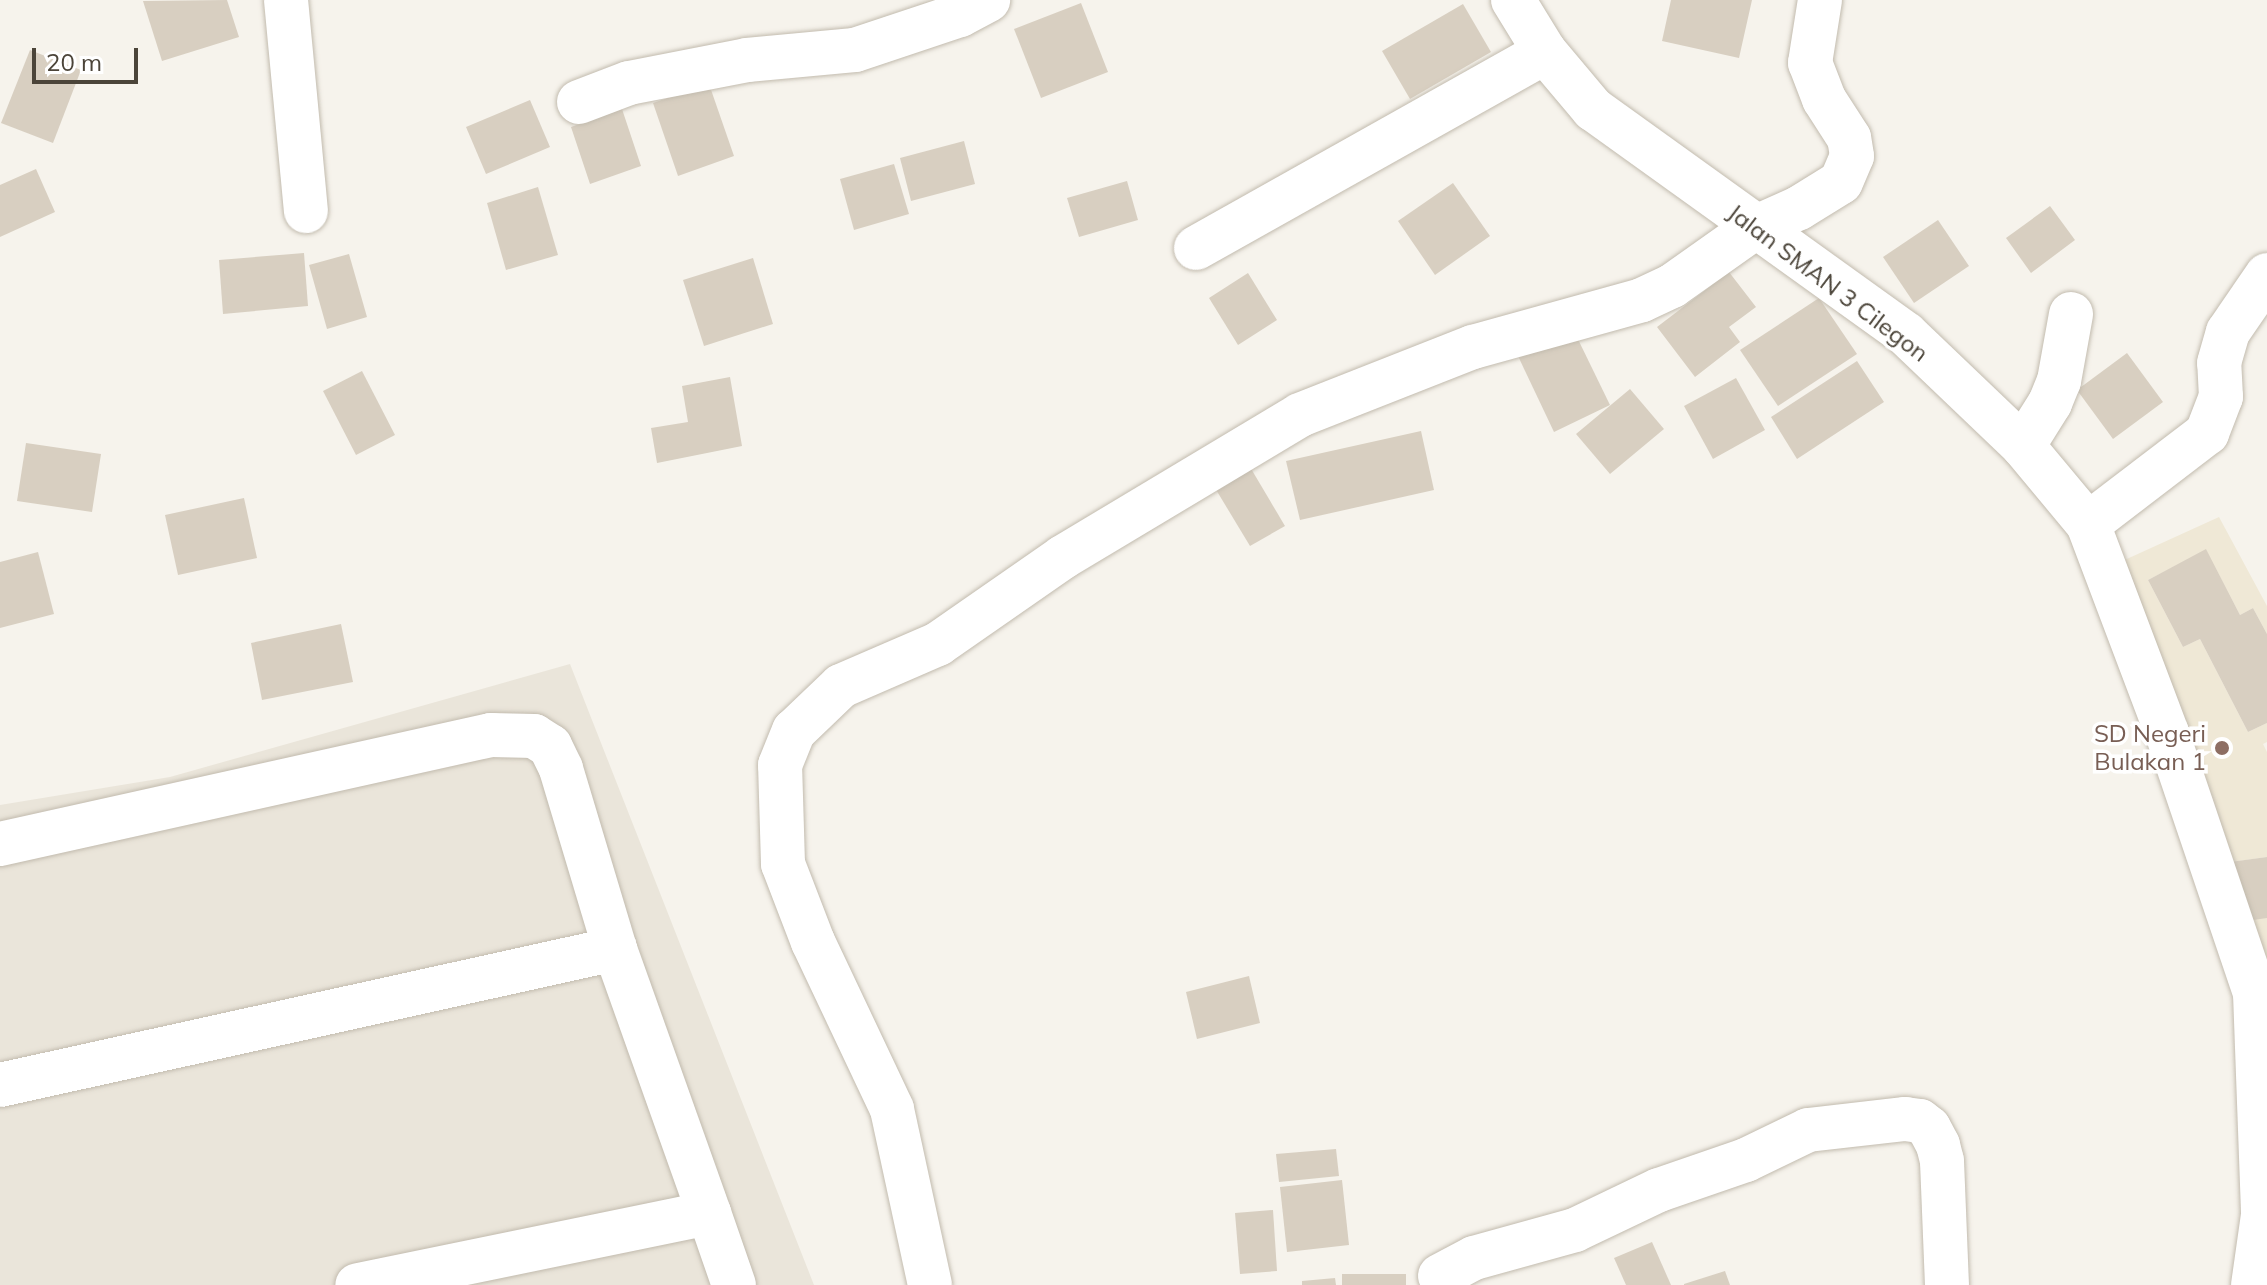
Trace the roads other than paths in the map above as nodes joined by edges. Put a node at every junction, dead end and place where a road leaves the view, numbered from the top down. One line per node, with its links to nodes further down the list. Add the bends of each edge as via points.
1 (286, 0): 7 (street)
2 (988, 0): 6 (street, via 960,15 855,50 747,60 629,83)
3 (1513, 0): 5 (street, Jalan SMAN 3 Cilegon)
4 (1820, 0): 8 (street, via 1810,63 1824,99 1849,138 1852,156 1841,182)
5 (1545, 52): 8 (street, Jalan SMAN 3 Cilegon, via 1593,109); 9 (street)
6 (579, 102)
7 (306, 211)
8 (1754, 228): 12 (street, Jalan SMAN 3 Cilegon, via 1906,334); 22 (street, via 1672,286 1642,300 1473,347 1300,415 1063,557 938,644 841,686 794,731 780,765 783,864 813,942 892,1109)
9 (1196, 248)
10 (2267, 275): 13 (street, via 2228,332 2219,363 2221,397 2207,433)
11 (2071, 314): 12 (street, via 2059,381)
12 (2023, 446): 13 (street, Jalan SMAN 3 Cilegon)
13 (2088, 524): 16 (street, Jalan SMAN 3 Cilegon)
14 (0, 844): 15 (street, via 410,751 491,735 534,736 550,746 561,769)
15 (615, 949): 17 (street); 18 (street)
16 (2261, 989): 24 (street, Jalan SMAN 3 Cilegon, via 2263,1215)
17 (0, 1085)
18 (709, 1213): 20 (street); 21 (street)
19 (1440, 1276): 23 (street, via 1474,1258 1575,1230 1808,1130 1905,1119 1929,1128 1942,1161)
20 (357, 1285)
21 (734, 1285)
22 (930, 1285)
23 (1947, 1285)
24 (2253, 1285)

